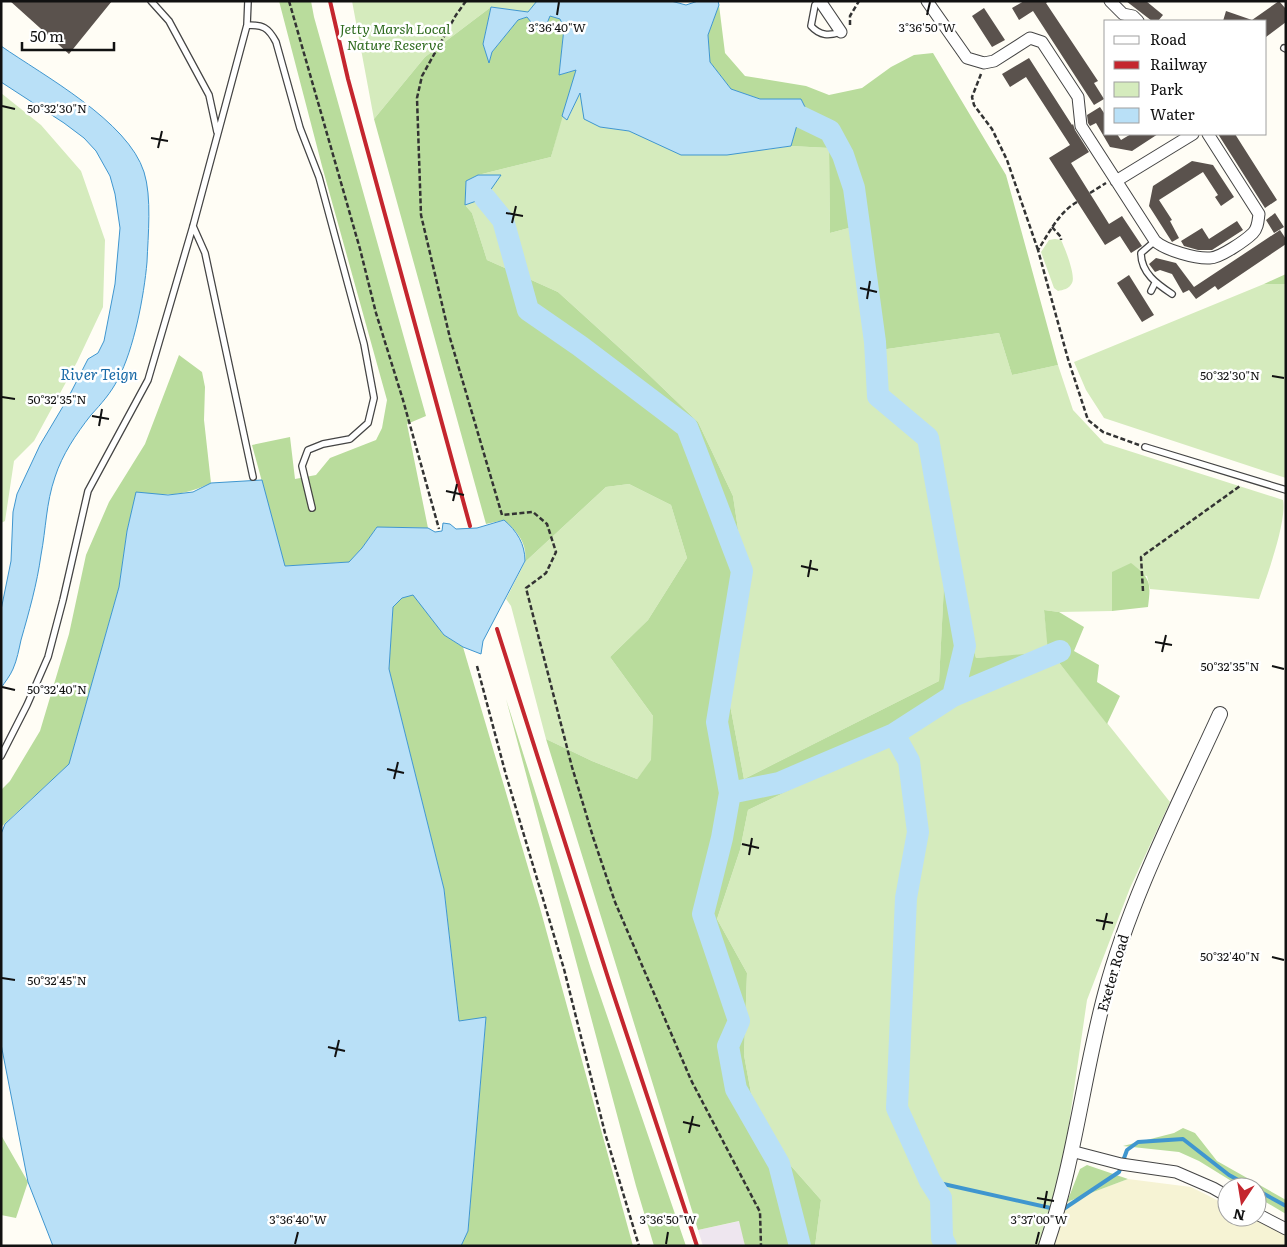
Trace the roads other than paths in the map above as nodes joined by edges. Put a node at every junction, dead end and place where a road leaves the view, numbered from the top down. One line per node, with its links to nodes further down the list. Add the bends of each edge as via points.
1 (151, 1): 9 (lane, via 169,21 209,95)
2 (248, 1): 7 (lane)
3 (927, 1): 12 (street, via 967,58 984,63 994,61 1030,38 1042,42 1078,97 1081,126)
4 (1110, 1): 6 (street, via 1122,14)
5 (824, 3): 8 (street); 8 (lane, via 815,5 811,26 823,35)
6 (1137, 20)
7 (247, 25): 9 (lane); 21 (lane, via 260,25 271,32 276,42 300,128 319,177 364,344 374,398 368,423 350,439 308,450 302,466)
8 (846, 31)
9 (217, 134): 13 (lane)
10 (1191, 135): 12 (street)
11 (1209, 135): 14 (street, via 1259,214 1254,232 1221,256 1210,258 1170,251)
12 (1115, 179): 14 (street)
13 (193, 226): 19 (lane, via 205,253); 23 (lane, via 148,380 88,491 48,657)
14 (1155, 241): 15 (lane, via 1140,254 1140,263)
15 (1155, 283): 16 (lane); 17 (lane)
16 (1151, 291)
17 (1172, 294)
18 (1145, 447): 20 (lane)
19 (253, 477)
20 (1286, 490)
21 (312, 508)
22 (1220, 714): 24 (street, Exeter Road, via 1121,941 1105,994)
23 (1, 756)
24 (1071, 1151): 25 (street, via 1121,1164 1176,1172); 28 (street, Exeter Road)
25 (1217, 1190)
26 (1267, 1220): 27 (street)
27 (1286, 1230)
28 (1046, 1246)

